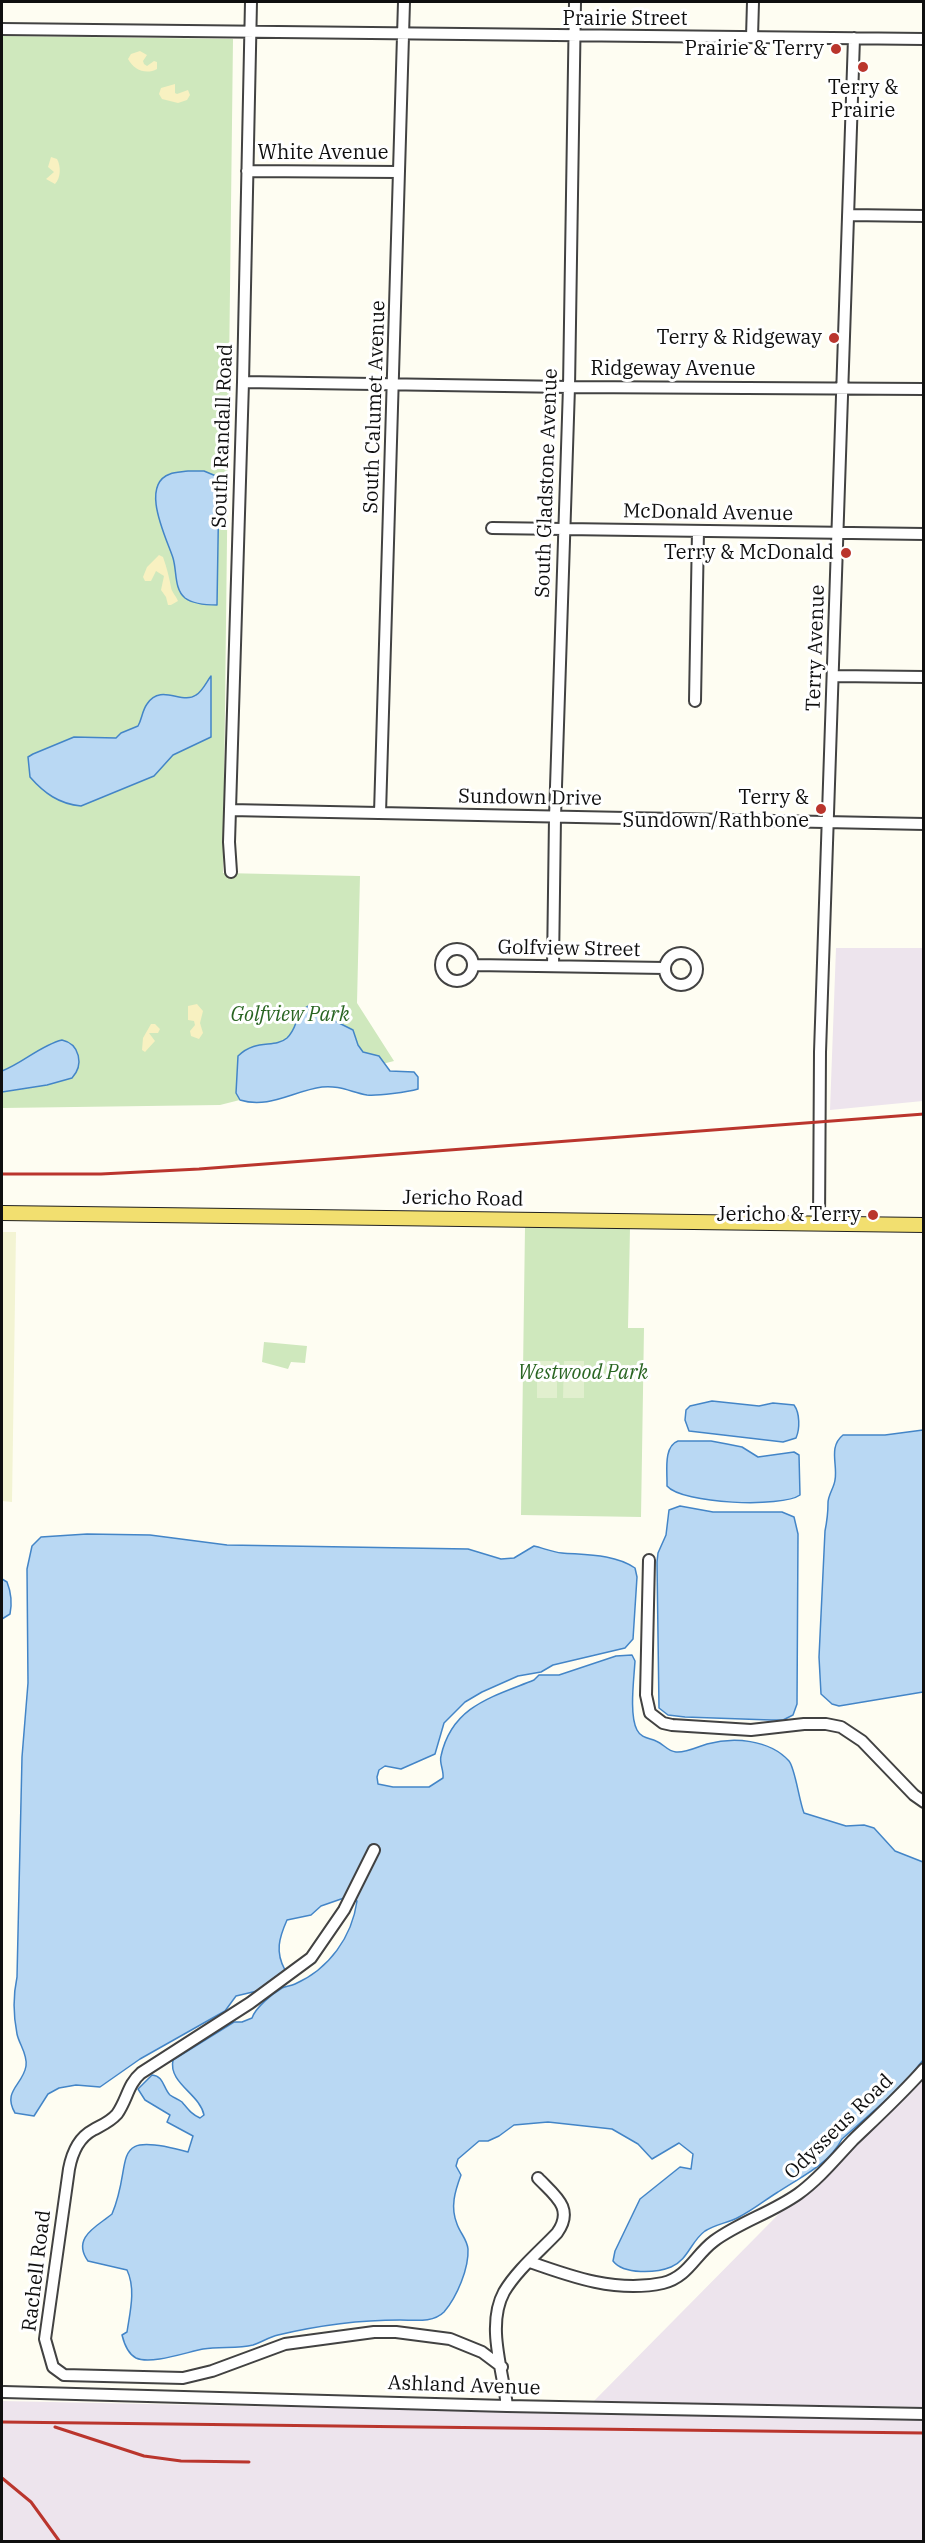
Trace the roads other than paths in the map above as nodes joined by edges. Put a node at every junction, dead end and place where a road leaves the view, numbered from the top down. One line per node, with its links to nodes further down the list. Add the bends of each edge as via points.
1 (251, 2): 6 (street, South Randall Road)
2 (404, 2): 7 (street, South Calumet Avenue)
3 (575, 2): 8 (street, South Gladstone Avenue)
4 (753, 2): 9 (street)
5 (2, 29): 6 (street, Prairie Street)
6 (252, 32): 7 (street, Prairie Street); 12 (street, South Randall Road)
7 (403, 35): 8 (street, Prairie Street); 13 (street, South Calumet Avenue)
8 (574, 37): 9 (street, Prairie Street); 18 (street, South Gladstone Avenue)
9 (752, 37): 10 (street, Prairie Street)
10 (854, 38): 11 (street, Prairie Street); 14 (street, Terry Avenue)
11 (924, 39)
12 (247, 171): 13 (street, White Avenue); 16 (street, South Randall Road)
13 (399, 172): 17 (street, South Calumet Avenue)
14 (848, 215): 15 (street); 19 (street, Terry Avenue)
15 (924, 216)
16 (243, 382): 17 (street, Ridgeway Avenue); 29 (street, South Randall Road)
17 (393, 384): 18 (street, Ridgeway Avenue); 30 (street, South Calumet Avenue)
18 (568, 387): 19 (street, Ridgeway Avenue); 22 (street, South Gladstone Avenue)
19 (843, 387): 20 (street, Ridgeway Avenue); 24 (street, Terry Avenue)
20 (924, 389)
21 (492, 528): 22 (street, McDonald Avenue)
22 (564, 529): 23 (street, McDonald Avenue); 31 (street, South Gladstone Avenue)
23 (698, 531): 24 (street, McDonald Avenue); 28 (street)
24 (838, 533): 25 (street, McDonald Avenue); 26 (street, Terry Avenue)
25 (924, 534)
26 (833, 676): 27 (street); 32 (street, Terry Avenue)
27 (924, 677)
28 (695, 701)
29 (231, 810): 30 (street, Sundown Drive); 34 (street, South Randall Road)
30 (380, 813): 31 (street, Sundown Drive)
31 (555, 817): 32 (street, Sundown Drive); 36 (street, South Gladstone Avenue)
32 (829, 822): 33 (street, Sundown Drive); 39 (street, Terry Avenue, via 819,1089)
33 (924, 824)
34 (231, 872)
35 (474, 965): 36 (street, Golfview Street)
36 (553, 966): 37 (street, Golfview Street)
37 (665, 968)
38 (2, 1213): 39 (main road, Jericho Road)
39 (819, 1224): 40 (main road, Jericho Road)
40 (924, 1225)
41 (649, 1560): 42 (street, via 646,1695 647,1707 655,1719 685,1727 751,1730 826,1724 841,1727 862,1741)
42 (924, 1802)
43 (374, 1850): 47 (street, Rachell Road, via 344,1910 311,1958 132,2080 114,2117 77,2145 70,2162 46,2324 47,2352 52,2367 71,2377 177,2378 212,2371 285,2344 396,2332 450,2339 482,2352)
44 (924, 2069): 46 (street, Odysseus Road, via 815,2181 715,2241 678,2278 648,2286 593,2282)
45 (538, 2178): 46 (street, via 564,2210 562,2226)
46 (530, 2262): 47 (street, via 512,2280 499,2304 496,2321)
47 (502, 2367): 49 (street)
48 (4, 2392): 49 (street, Ashland Avenue)
49 (507, 2406): 50 (street, Ashland Avenue)
50 (924, 2414)

